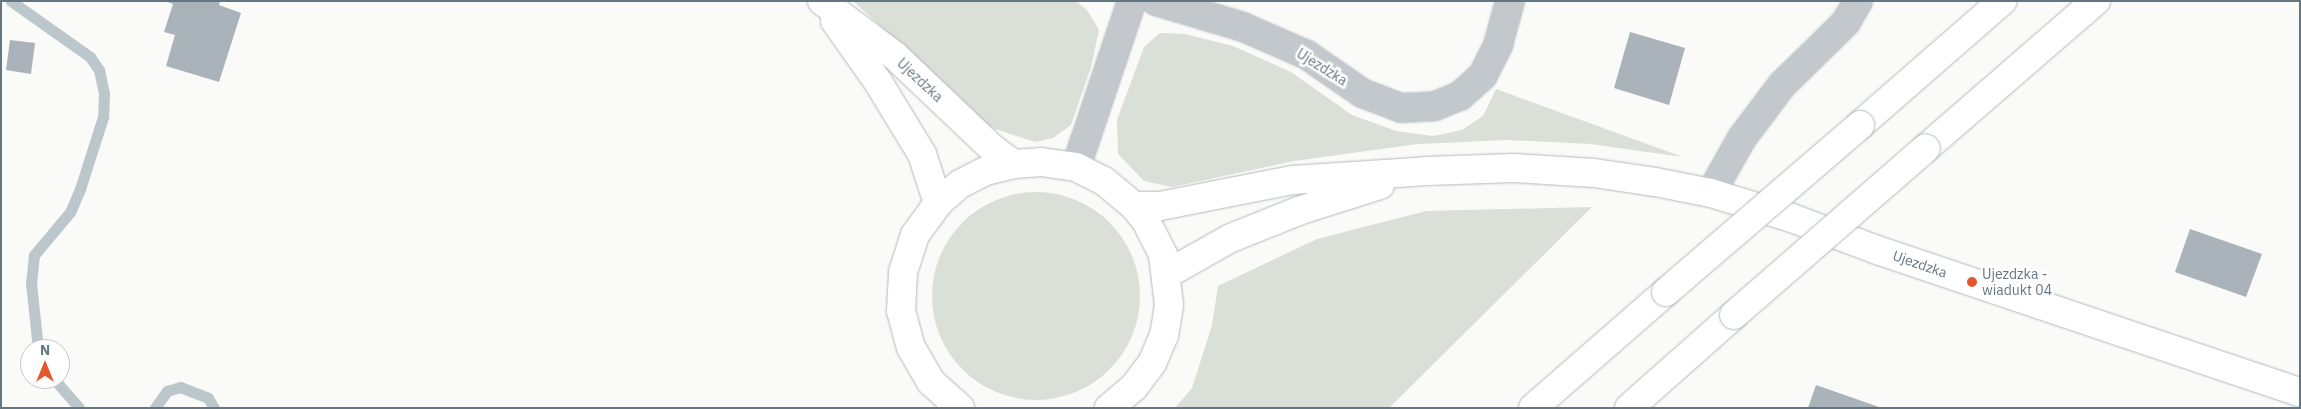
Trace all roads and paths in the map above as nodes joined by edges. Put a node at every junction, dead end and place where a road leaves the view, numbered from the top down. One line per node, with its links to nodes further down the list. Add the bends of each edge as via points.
1 (821, 1): 8 (main road, Ujezdzka, via 894,55 993,150); 12 (main road, Ujezdzka, via 878,82 922,154)
2 (1132, 1): 9 (street)
3 (1156, 1): 4 (street, Ujezdzka, via 1243,27 1306,55 1362,93 1401,108 1435,106 1460,96 1483,75 1498,45)
4 (1510, 1)
5 (1858, 1): 11 (street, via 1846,22 1782,85 1742,138)
6 (2002, 1): 18 (main road, bridge)
7 (2096, 1): 19 (main road, bridge)
8 (1014, 164): 9 (main road, via 1041,162); 12 (main road, via 986,171 960,184)
9 (1076, 167): 13 (main road, via 1104,181)
10 (1427, 171): 11 (main road, Ujezdzka, via 1514,168 1594,173); 13 (main road, Ujezdzka, via 1293,180 1160,206); 14 (main road, Ujezdzka, via 1298,210 1231,238)
11 (1711, 193): 15 (main road, Ujezdzka)
12 (938, 203): 16 (main road, via 915,235 902,272 901,311 911,348 931,382)
13 (1134, 206): 14 (main road, via 1156,238)
14 (1168, 274): 17 (main road, via 1169,305 1164,334 1152,362 1134,387)
15 (2300, 392)
16 (960, 408)
17 (1109, 408)
18 (1533, 408)
19 (1629, 408)

